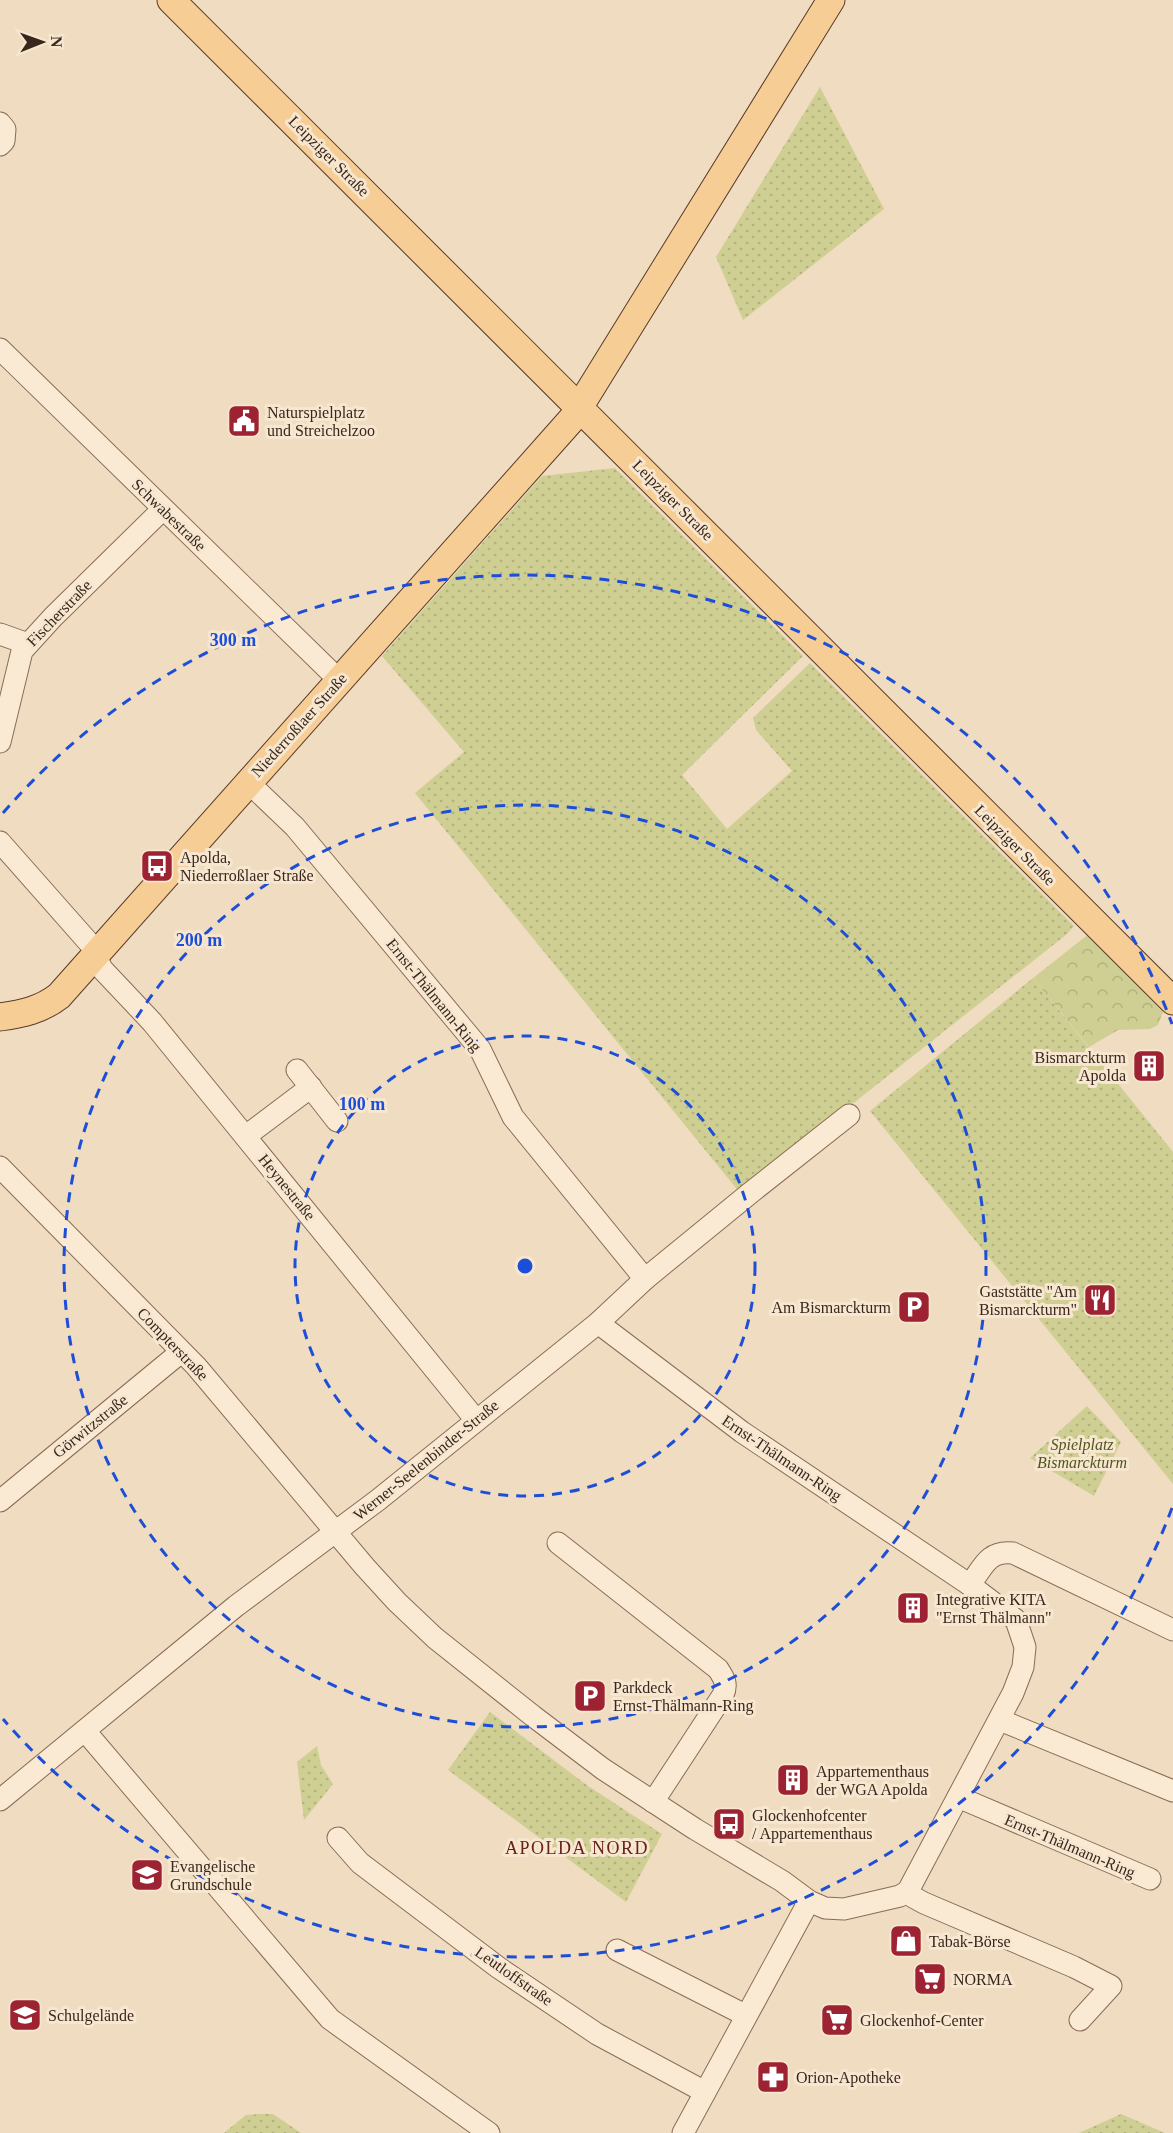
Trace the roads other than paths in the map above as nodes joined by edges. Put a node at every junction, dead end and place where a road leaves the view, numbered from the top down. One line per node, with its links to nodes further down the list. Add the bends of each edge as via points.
1 (171, 0): 6 (main road, Leipziger Straße)
2 (831, 0): 6 (main road, Niederroßlaer Straße)
3 (0, 123): 4 (street, via 5,129)
4 (0, 145)
5 (0, 349): 7 (street, Schwabestraße)
6 (580, 407): 10 (main road, Niederroßlaer Straße); 15 (main road, Leipziger Straße)
7 (163, 509): 9 (street, Fischerstraße); 10 (street, Schwabestraße)
8 (0, 634): 9 (street)
9 (28, 644): 11 (street, Fischerstraße, via 22,651)
10 (339, 680): 12 (main road, Niederroßlaer Straße)
11 (0, 742)
12 (248, 782): 14 (main road, Niederroßlaer Straße); 23 (street, Ernst-Thälmann-Ring, via 295,827 480,1049 513,1117)
13 (0, 842): 14 (street)
14 (96, 955): 16 (main road, Niederroßlaer Straße, via 48,1005); 21 (street, Heynestraße, via 102,969 152,1022)
15 (1173, 1001)
16 (0, 1017)
17 (297, 1070): 18 (street)
18 (311, 1087): 20 (street); 21 (street)
19 (849, 1115): 23 (street, Werner-Seelenbinder-Straße)
20 (337, 1121)
21 (246, 1136): 26 (street, Heynestraße)
22 (0, 1167): 25 (street, Compterstraße)
23 (645, 1279): 24 (street, Werner-Seelenbinder-Straße)
24 (598, 1323): 26 (street, Werner-Seelenbinder-Straße); 30 (street, Ernst-Thälmann-Ring, via 742,1432)
25 (181, 1352): 27 (street, Görwitzstraße); 28 (street, Compterstraße)
26 (476, 1420): 28 (street, Werner-Seelenbinder-Straße)
27 (0, 1501)
28 (335, 1532): 33 (street, Werner-Seelenbinder-Straße, via 244,1600); 37 (street, via 435,1638 603,1769)
29 (558, 1543): 37 (street, via 718,1669 725,1680 723,1695)
30 (970, 1585): 31 (street, via 994,1554 1013,1553); 32 (street, Ernst-Thälmann-Ring, via 1016,1620 1025,1647 1023,1667)
31 (1173, 1630)
32 (1000, 1720): 34 (street); 35 (street, Ernst-Thälmann-Ring)
33 (85, 1731): 36 (street, Werner-Seelenbinder-Straße); 46 (street, via 330,2019)
34 (1173, 1791)
35 (958, 1797): 39 (street, Ernst-Thälmann-Ring); 40 (street, Ernst-Thälmann-Ring)
36 (0, 1800)
37 (653, 1802): 41 (street)
38 (338, 1838): 45 (street, Leutloffstraße, via 360,1863 499,1968 597,2034)
39 (1150, 1879)
40 (908, 1891): 41 (street, via 844,1909 825,1908); 44 (street, via 924,1903 1074,1966 1111,1986)
41 (809, 1901): 43 (street)
42 (617, 1950): 43 (street)
43 (745, 2015): 45 (street)
44 (1080, 2020)
45 (705, 2092): 47 (street)
46 (489, 2133)
47 (683, 2133)

